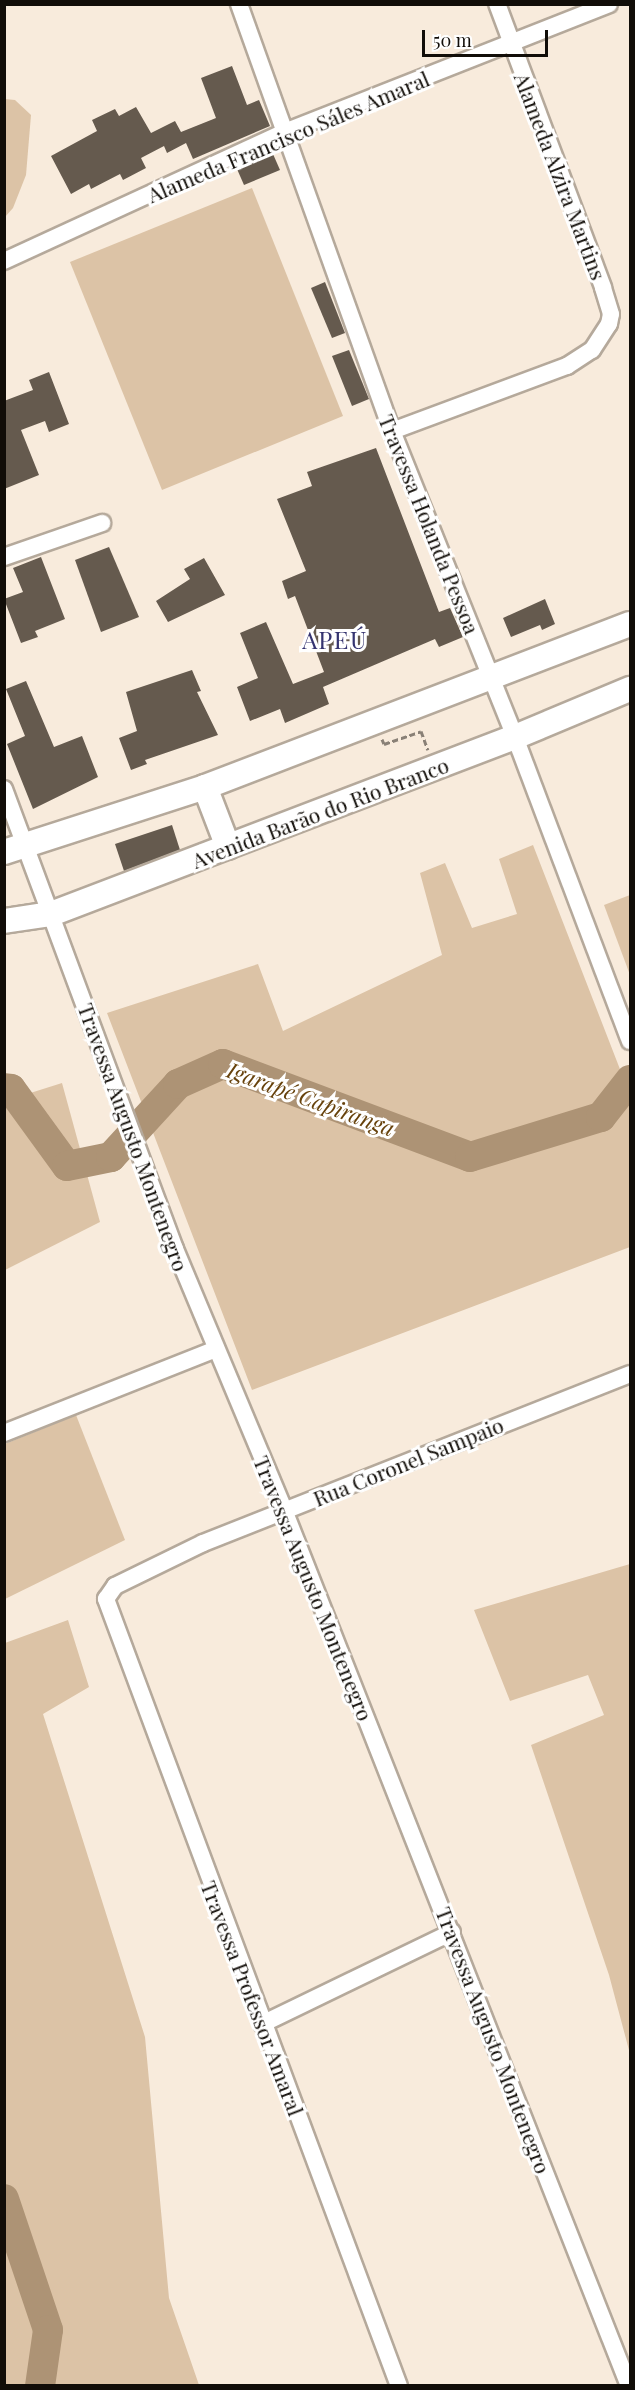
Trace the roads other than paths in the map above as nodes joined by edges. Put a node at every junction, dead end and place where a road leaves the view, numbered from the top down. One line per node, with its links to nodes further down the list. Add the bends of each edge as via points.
1 (239, 4): 5 (street, Travessa Holanda Pessoa)
2 (497, 4): 4 (street, Alameda Alzira Martins)
3 (609, 4): 4 (street, Alameda Francisco Sáles Amaral)
4 (510, 42): 5 (street, Alameda Francisco Sáles Amaral); 7 (street, Alameda Alzira Martins, via 611,314 600,342 567,366)
5 (287, 131): 6 (street, Alameda Francisco Sáles Amaral); 7 (street, Travessa Holanda Pessoa)
6 (4, 261)
7 (392, 431): 11 (street, Travessa Holanda Pessoa)
8 (102, 523): 9 (street)
9 (4, 557)
10 (630, 624): 11 (main road)
11 (491, 677): 13 (street, Travessa Holanda Pessoa); 14 (main road)
12 (630, 688): 13 (main road, Avenida Barão do Rio Branco)
13 (515, 737): 17 (main road, Avenida Barão do Rio Branco); 20 (street, Travessa Holanda Pessoa)
14 (206, 787): 16 (main road); 17 (main road)
15 (4, 789): 16 (street, Travessa Augusto Montenegro)
16 (14, 847): 18 (street, Travessa Augusto Montenegro)
17 (228, 847): 18 (main road, Avenida Barão do Rio Branco)
18 (51, 914): 19 (main road, Avenida Barão do Rio Branco); 21 (street, Travessa Augusto Montenegro)
19 (4, 921)
20 (630, 1039)
21 (216, 1349): 23 (street); 24 (street, Travessa Augusto Montenegro)
22 (630, 1374): 24 (street, Rua Coronel Sampaio)
23 (4, 1433)
24 (284, 1510): 25 (street, Rua Coronel Sampaio, via 203,1543 115,1586 106,1599); 26 (street, Travessa Augusto Montenegro)
25 (108, 1610): 27 (street, Travessa Professor Amaral)
26 (452, 1932): 27 (street); 29 (street, Travessa Augusto Montenegro)
27 (262, 2024): 28 (street, Travessa Professor Amaral)
28 (399, 2385)
29 (629, 2385)

